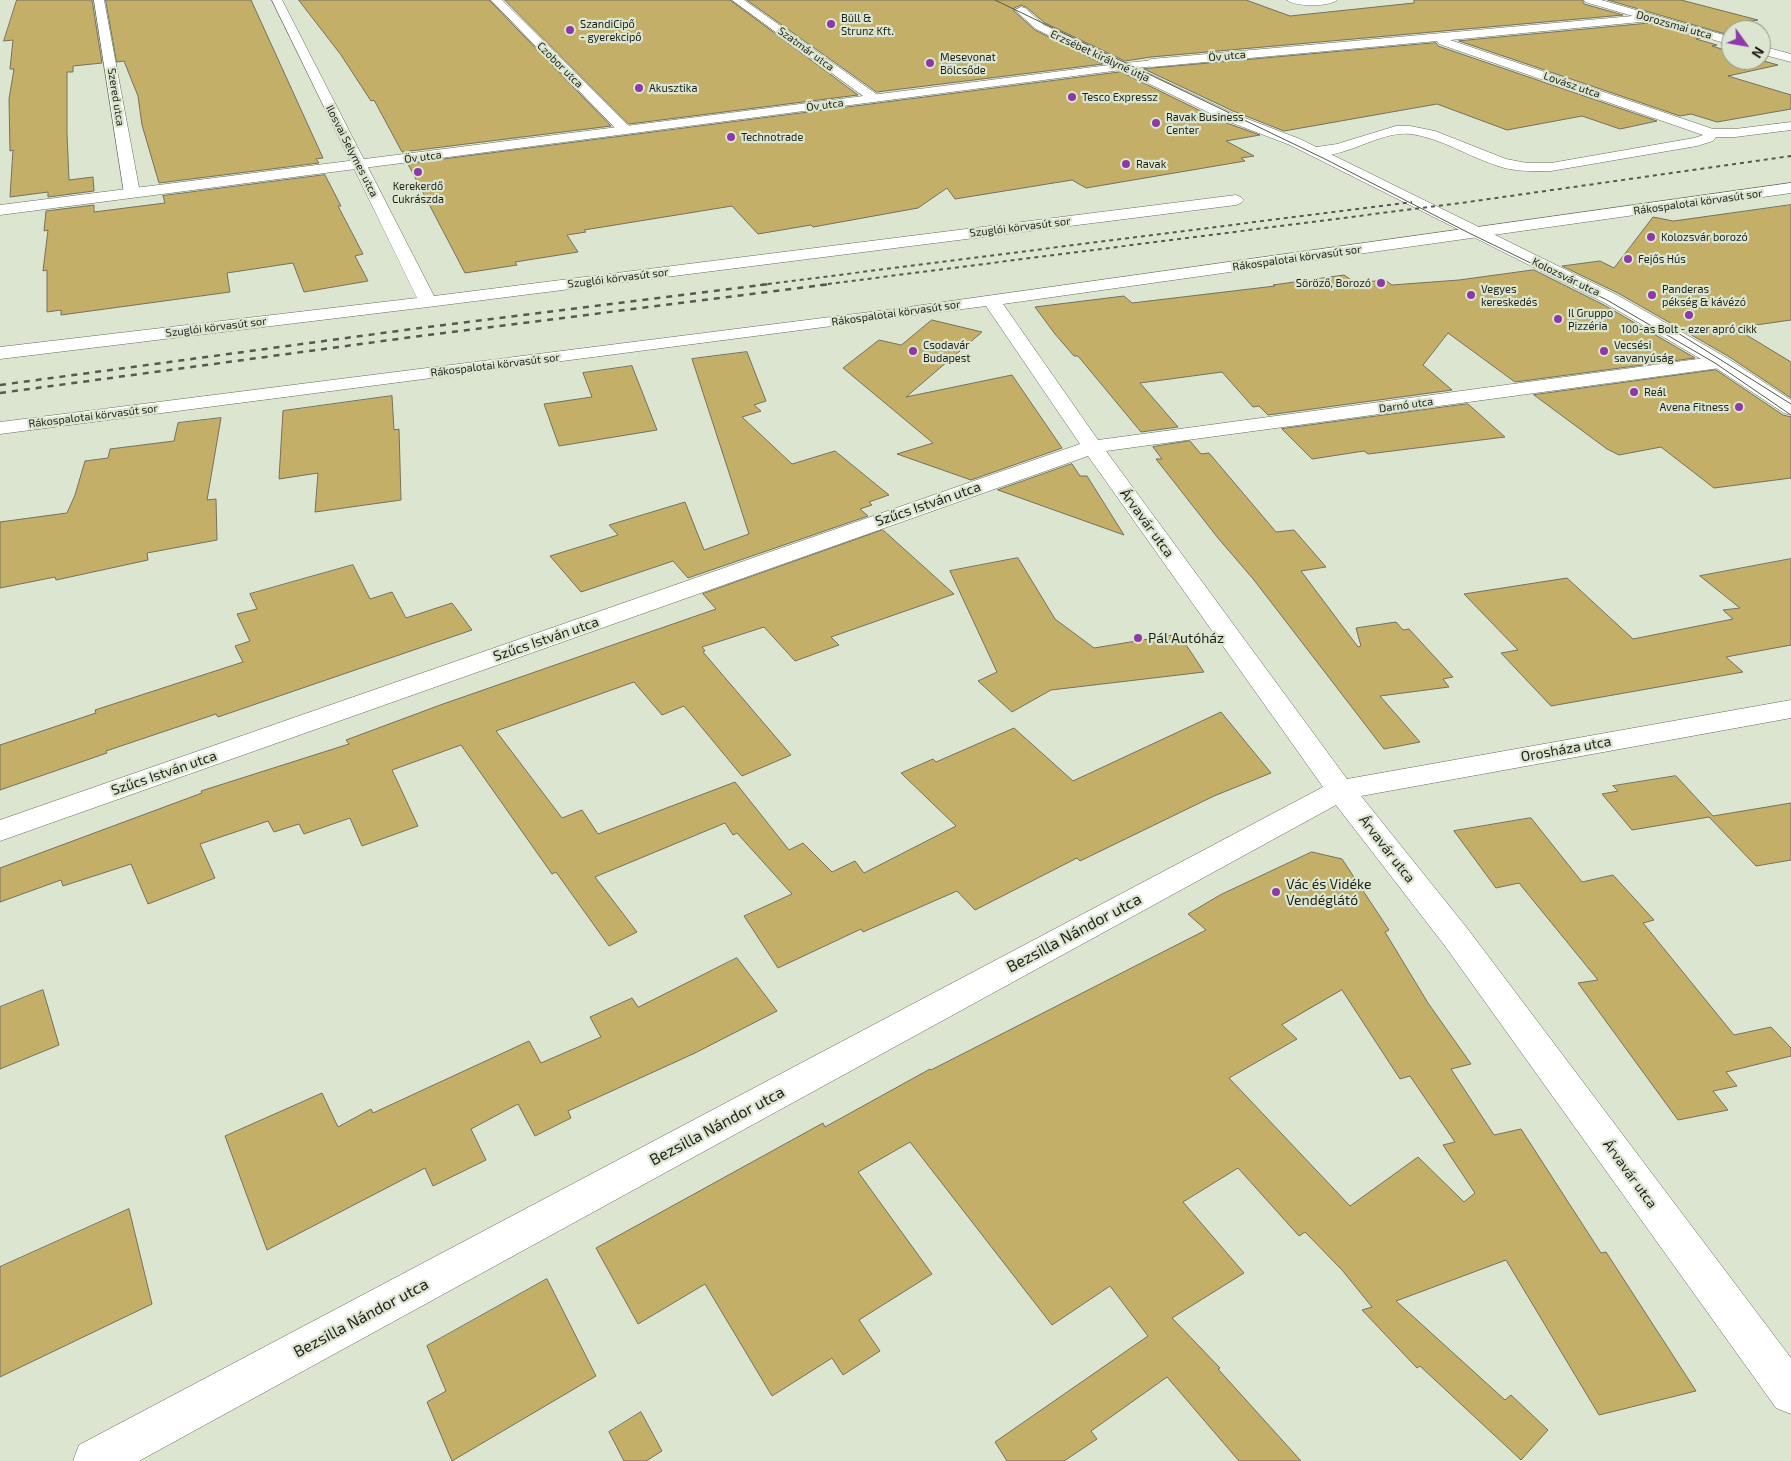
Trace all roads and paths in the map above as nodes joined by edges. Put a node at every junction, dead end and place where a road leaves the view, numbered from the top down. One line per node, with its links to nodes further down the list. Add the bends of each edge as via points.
1 (98, 0): 26 (street, Szered utca)
2 (277, 0): 24 (street, Ilosvai Selymes utca)
3 (496, 0): 20 (street, Czobor utca)
4 (737, 0): 17 (street, Szatmár utca)
5 (1292, 0): 6 (street)
6 (1332, 0)
7 (1595, 1): 8 (street, Dorozsmai utca)
8 (1651, 18): 10 (street, Öv utca); 11 (street, Dorozsmai utca)
9 (1056, 22): 14 (street, Erzsébet királyné útja, via 1017,9 1040,27)
10 (1432, 38): 15 (street, Öv utca); 21 (street, Lovász utca)
11 (1721, 38)
12 (1771, 53): 13 (street)
13 (1791, 58)
14 (1126, 61): 15 (street, Öv utca); 17 (street, Öv utca); 22 (street, Erzsébet királyné útja, via 1243,123)
15 (1151, 63): 16 (street, Erzsébet királyné útja)
16 (1172, 73)
17 (875, 98): 20 (street, Öv utca)
18 (1244, 108): 22 (street, Erzsébet királyné útja)
19 (1791, 126): 21 (street)
20 (625, 130): 24 (street, Öv utca)
21 (1712, 133): 23 (street, via 1697,142 1551,168 1503,163 1430,134 1410,130 1396,130 1339,148)
22 (1295, 142): 23 (street, Erzsébet királyné útja)
23 (1315, 151): 29 (street, Erzsébet királyné útja)
24 (359, 165): 26 (street, Öv utca); 32 (street, Ilosvai Selymes utca)
25 (1791, 188): 30 (street, Rákospalotai körvasút sor)
26 (132, 194): 28 (street, Öv utca)
27 (1236, 200): 32 (street, Szuglói körvasút sor)
28 (0, 213)
29 (1438, 214): 30 (street, Kolozsvár utca)
30 (1476, 233): 31 (street, Rákospalotai körvasút sor); 34 (street, Kolozsvár utca, via 1611,299)
31 (991, 300): 36 (street, Rákospalotai körvasút sor); 37 (street, Árvavár utca)
32 (428, 302): 33 (street, Szuglói körvasút sor)
33 (0, 353)
34 (1720, 362): 35 (street, Kolozsvár utca); 37 (street, Darnó utca)
35 (1791, 409)
36 (0, 428)
37 (1092, 447): 39 (street, Árvavár utca); 40 (street, Szűcs István utca)
38 (1791, 709): 39 (street, Orosháza utca)
39 (1340, 790): 41 (street, Árvavár utca, via 1456,937); 42 (street, Bezsilla Nándor utca)
40 (0, 831)
41 (1791, 1393)
42 (94, 1461)

